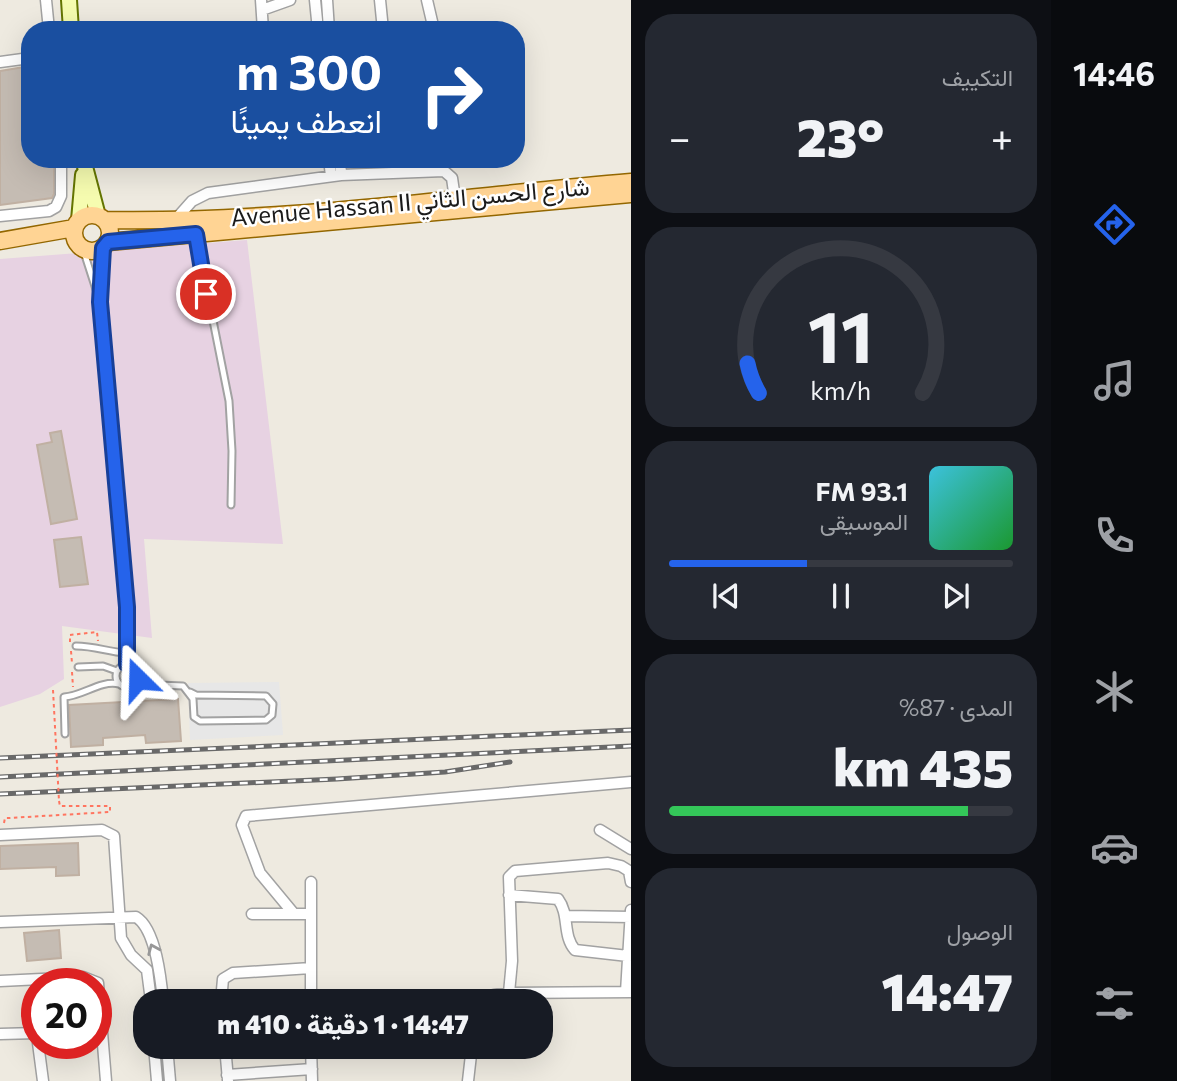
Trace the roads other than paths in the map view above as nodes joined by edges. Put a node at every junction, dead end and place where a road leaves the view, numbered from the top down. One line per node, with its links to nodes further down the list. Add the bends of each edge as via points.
1 (46, 0): 9 (street)
2 (69, 0): 10 (main road)
3 (290, 0): 8 (street)
4 (315, 0): 11 (street)
5 (327, 0): 12 (street)
6 (380, 0): 13 (street)
7 (427, 0): 14 (street)
8 (261, 5)
9 (48, 21)
10 (70, 21)
11 (317, 21)
12 (328, 21)
13 (382, 21)
14 (432, 21)
15 (21, 59): 16 (street)
16 (0, 62)
17 (70, 168): 26 (street, via 56,207)
18 (73, 168): 30 (main road)
19 (76, 168): 27 (main road)
20 (333, 168): 22 (street)
21 (338, 168): 22 (street)
22 (336, 176): 25 (street, via 444,171 452,178); 28 (street, via 208,193 192,201)
23 (631, 182): 25 (main road, Avenue Hassan II شارع الحسن الثاني)
24 (631, 194): 29 (main road, Avenue Hassan II شارع الحسن الثاني)
25 (455, 199): 28 (main road, Avenue Hassan II شارع الحسن الثاني)
26 (0, 216)
27 (102, 218): 28 (main road, Avenue Hassan II شارع الحسن الثاني); 30 (main road, Avenue Hassan II شارع الحسن الثاني, via 88,215); 32 (main road, via 110,231)
28 (175, 220)
29 (196, 234): 32 (main road, Avenue Hassan II شارع الحسن الثاني); 34 (lane, via 229,401)
30 (78, 235): 31 (main road, Avenue Hassan II شارع الحسن الثاني); 32 (main road, Avenue Hassan II شارع الحسن الثاني); 33 (lane)
31 (0, 241)
32 (105, 245): 33 (lane)
33 (100, 302): 36 (lane, via 127,607)
34 (231, 505)
35 (76, 646): 36 (lane)
36 (126, 653): 37 (lane)
37 (127, 664): 39 (lane); 41 (lane, via 136,669)
38 (78, 667): 39 (lane, via 103,666)
39 (117, 671): 40 (lane)
40 (120, 684): 41 (lane); 43 (lane, via 64,697)
41 (135, 684): 42 (lane, via 179,685)
42 (190, 692): 42 (lane, via 194,717 200,721 262,721 272,715 273,704 265,695)
43 (65, 734)
44 (631, 782): 53 (street, via 246,816 242,825 255,862)
45 (600, 830): 47 (street)
46 (0, 835): 57 (street, via 111,833 117,841)
47 (631, 849)
48 (311, 882): 54 (street)
49 (631, 882): 50 (street, via 629,871 608,863 535,867 509,877)
50 (509, 895): 55 (street, via 558,899); 67 (street)
51 (631, 910): 56 (street)
52 (252, 914): 53 (street)
53 (294, 914): 54 (street)
54 (311, 914): 60 (street)
55 (566, 916): 56 (street); 59 (street, via 568,942 575,950)
56 (631, 917): 59 (street)
57 (120, 918): 58 (street); 63 (street, via 123,943 147,970); 64 (street, one-way to 57, via 157,956 144,924 136,918)
58 (0, 922)
59 (628, 957): 68 (street)
60 (312, 968): 65 (street, via 233,973 223,979); 66 (street)
61 (21, 980): 62 (street)
62 (0, 981)
63 (149, 989)
64 (161, 989)
65 (222, 989)
66 (311, 989)
67 (509, 989)
68 (628, 992): 69 (street)
69 (553, 993)
70 (0, 1034): 71 (street)
71 (21, 1034)
72 (40, 1059): 81 (street)
73 (103, 1059): 82 (street)
74 (155, 1059): 83 (street)
75 (168, 1059): 84 (street)
76 (226, 1059): 80 (street)
77 (312, 1059): 79 (street)
78 (471, 1059): 86 (street)
79 (312, 1069): 80 (street); 85 (street)
80 (228, 1078)
81 (43, 1081)
82 (106, 1081)
83 (157, 1081)
84 (170, 1081)
85 (312, 1081)
86 (468, 1081)

